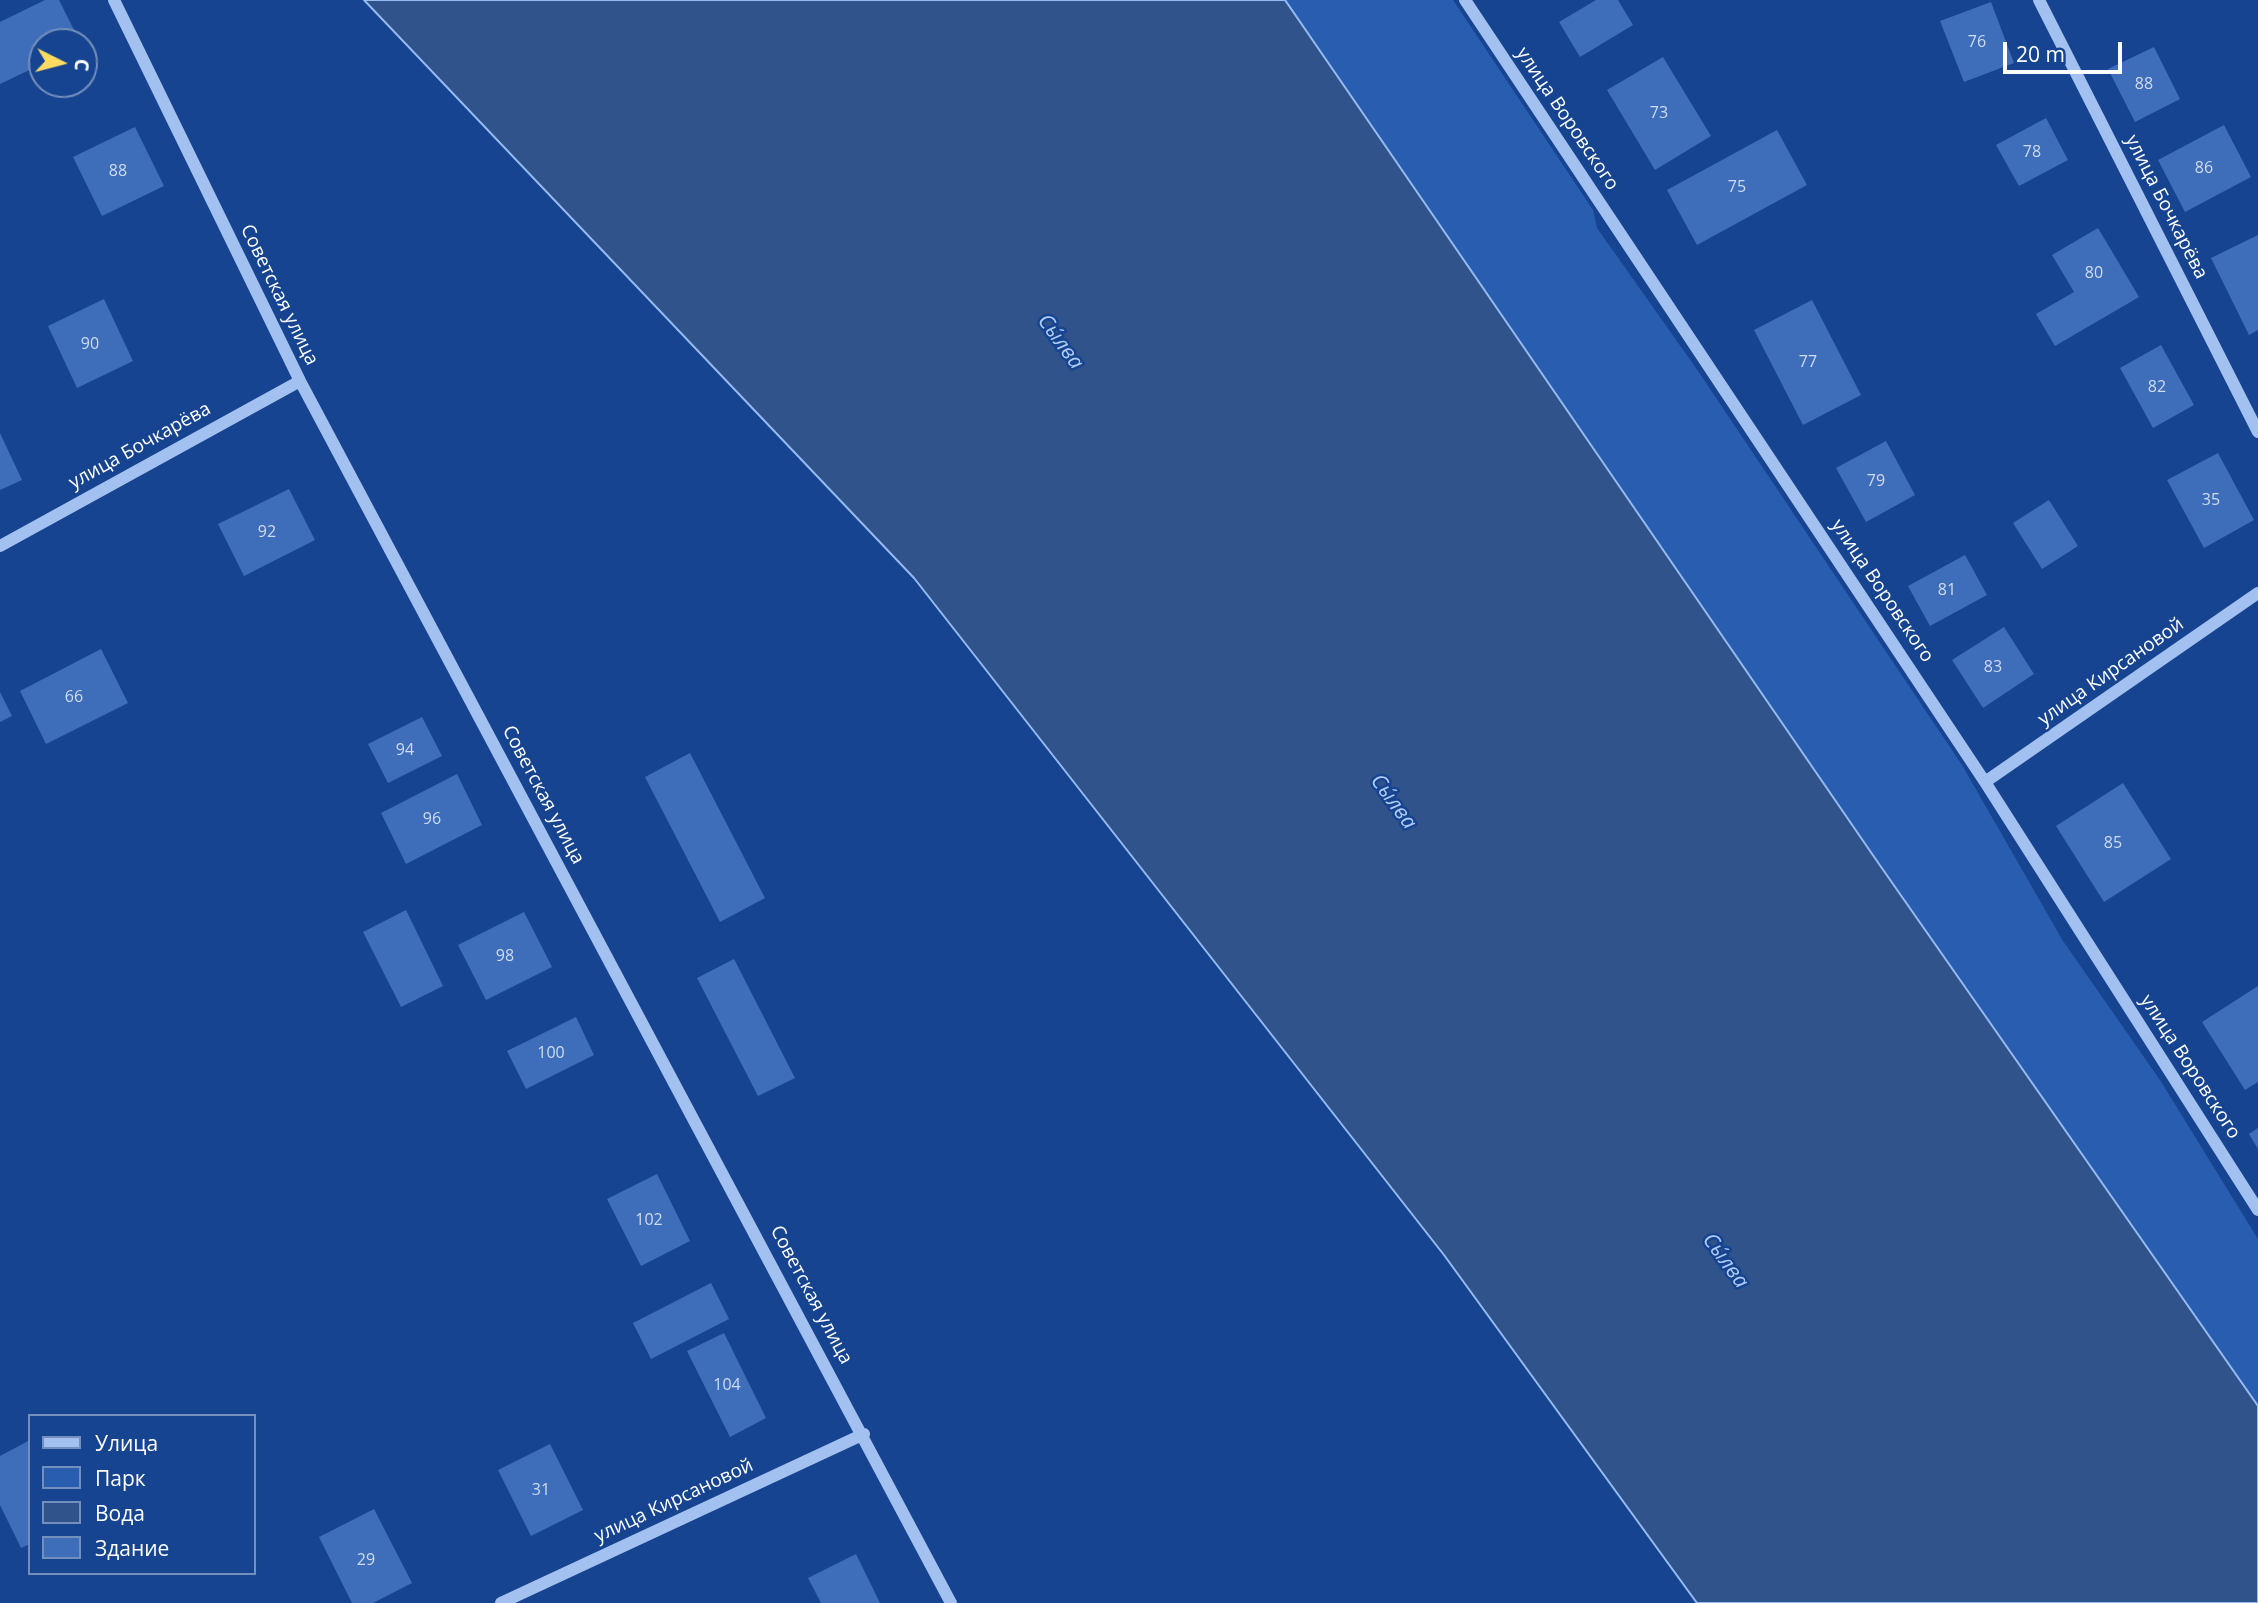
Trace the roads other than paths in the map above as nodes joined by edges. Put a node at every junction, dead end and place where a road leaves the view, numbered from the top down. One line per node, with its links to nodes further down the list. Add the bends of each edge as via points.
1 (114, 0): 4 (street, Советская улица)
2 (1465, 0): 8 (street, улица Воровского)
3 (2039, 0): 5 (street, улица Бочкарёва)
4 (299, 380): 6 (street, улица Бочкарёва); 10 (street, Советская улица)
5 (2258, 432)
6 (0, 546)
7 (2258, 593): 8 (street, улица Кирсановой)
8 (1985, 782): 9 (street, улица Воровского)
9 (2258, 1210)
10 (864, 1434): 11 (street, улица Кирсановой); 12 (street, Советская улица)
11 (501, 1603)
12 (951, 1603)

